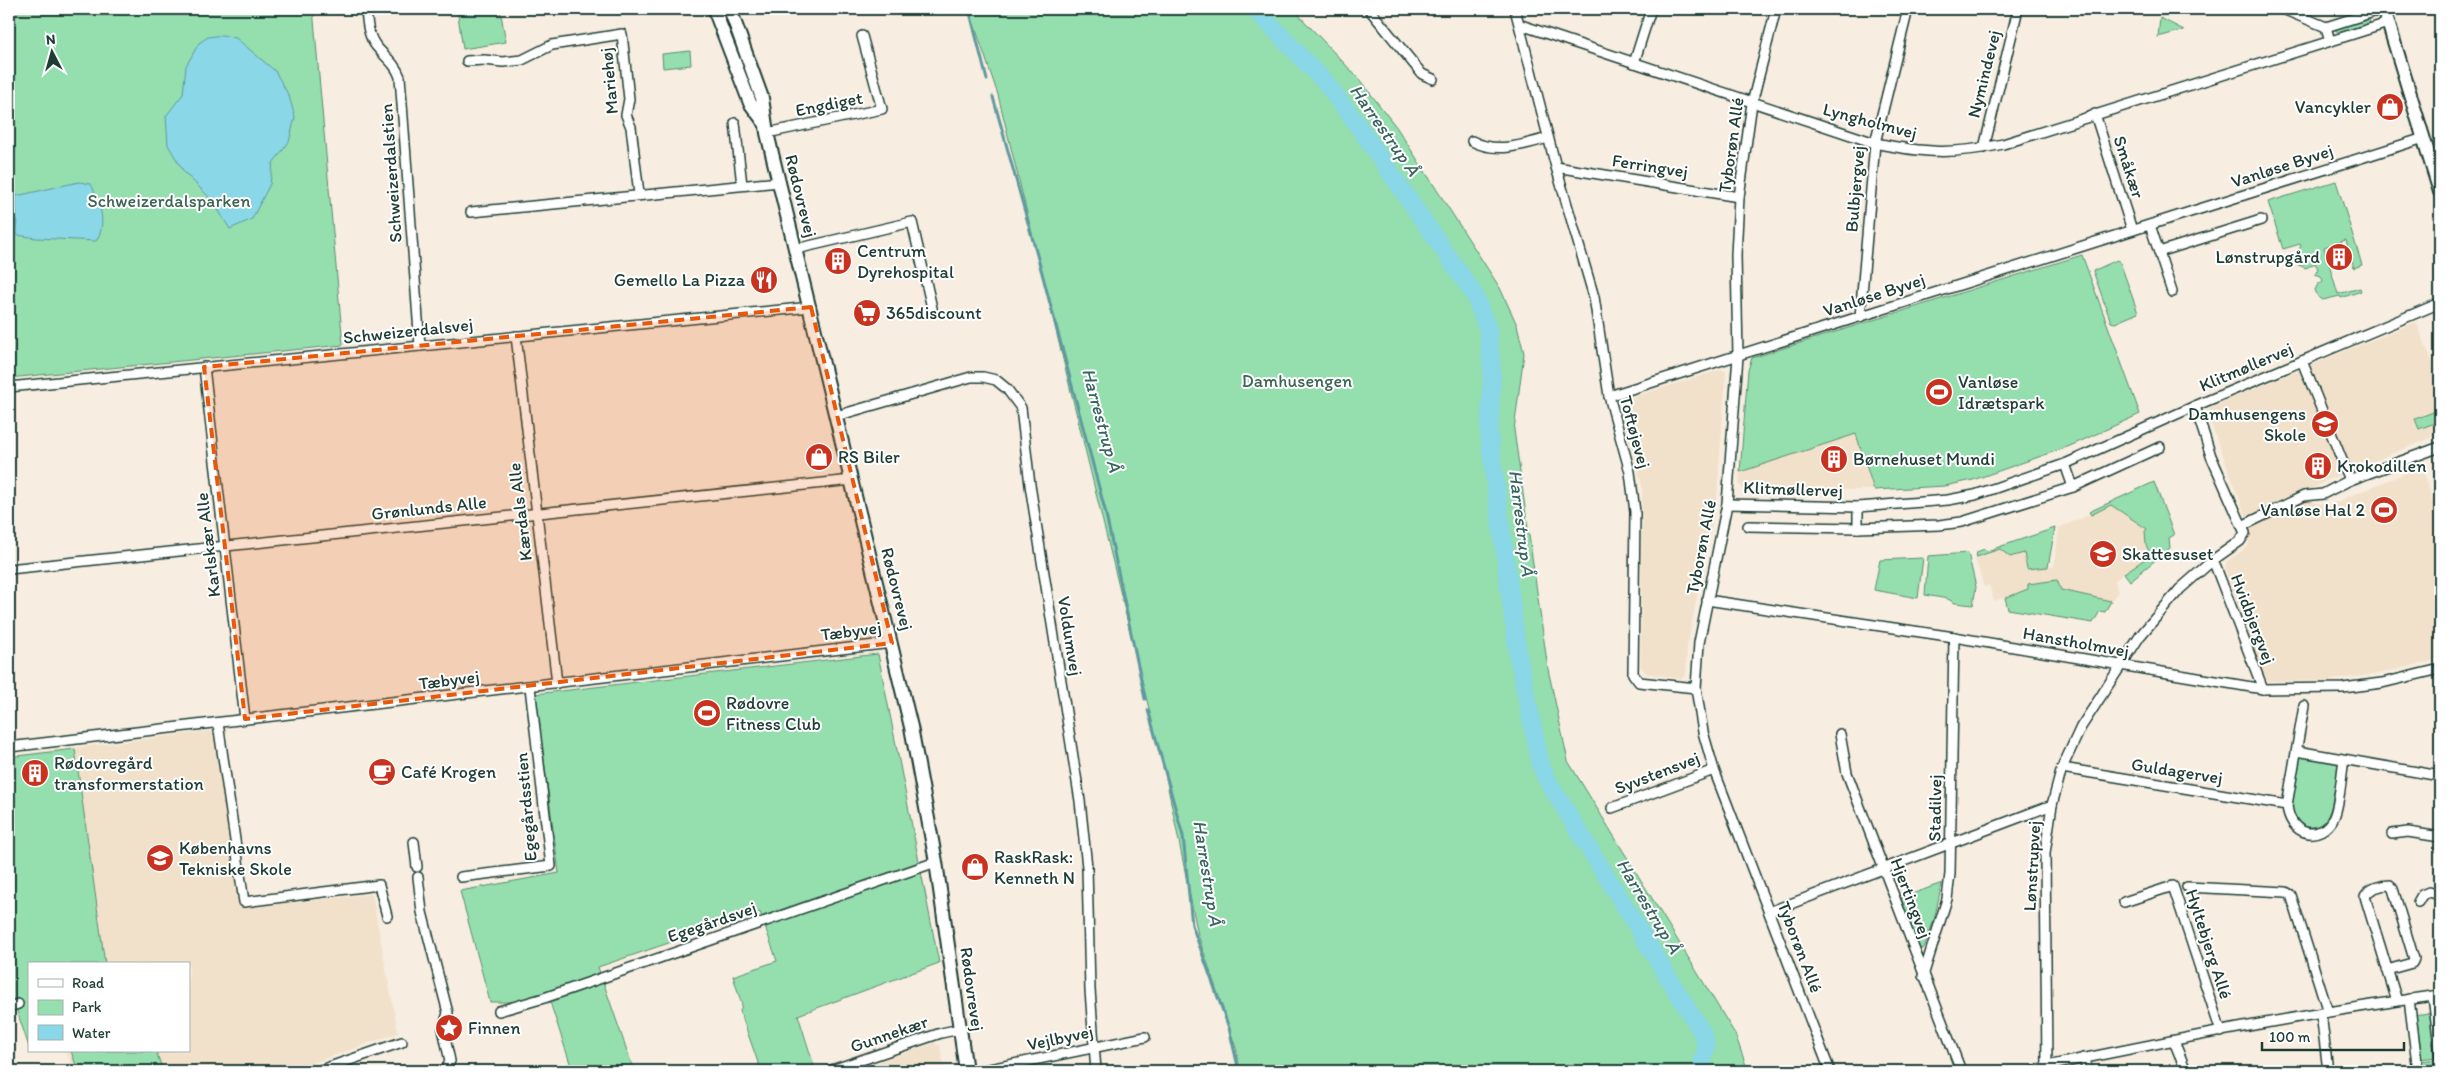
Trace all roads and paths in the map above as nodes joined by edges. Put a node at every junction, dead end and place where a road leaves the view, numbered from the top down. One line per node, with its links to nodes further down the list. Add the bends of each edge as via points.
1 (366, 9): 47 (street, Schweizerdalstien, via 368,27 376,46 392,62 400,78)
2 (714, 9): 22 (street, Rødovrevej, via 750,103)
3 (730, 9): 22 (street, Rødovrevej, via 762,98)
4 (1369, 9): 18 (street, via 1422,74)
5 (1651, 9): 17 (street)
6 (1776, 9): 19 (street, Tyborøn Allé)
7 (1908, 9): 26 (street, Bulbjergvej)
8 (2018, 9): 27 (street, Nymindevej)
9 (2283, 9): 13 (street)
10 (2384, 9): 12 (street); 13 (street)
11 (1518, 17): 17 (street, Lyngholmvej); 23 (street, Toftøjevej)
12 (2388, 23): 15 (street, Lyngholmvej); 24 (street)
13 (2326, 27): 15 (street)
14 (862, 36): 22 (street, Engdiget, via 882,109)
15 (2330, 40): 20 (street, Lyngholmvej)
16 (467, 61): 33 (street, Mariehøj, via 522,60 552,45 622,34 628,99 626,115 631,127)
17 (1634, 63): 19 (street, Lyngholmvej)
18 (1433, 79)
19 (1752, 103): 26 (street, Lyngholmvej); 34 (street, Tyborøn Allé)
20 (2095, 114): 27 (street, Lyngholmvej); 38 (street, Småkær)
21 (735, 123): 31 (street)
22 (765, 127): 30 (street, Rødovrevej)
23 (1548, 138): 25 (street, via 1512,147 1483,147); 29 (street, Toftøjevej)
24 (2424, 138): 28 (street); 37 (street, Vanløse Byvej)
25 (1472, 141)
26 (1875, 143): 27 (street, Lyngholmvej, via 1916,152 1962,152); 45 (street, Bulbjergvej)
27 (1984, 148)
28 (2436, 165): 32 (street)
29 (1556, 168): 34 (street, Ferringvej); 52 (street, Toftøjevej, via 1594,297)
30 (779, 182): 31 (street); 39 (street, Rødovrevej)
31 (742, 185): 33 (street)
32 (2440, 192)
33 (639, 194): 35 (street)
34 (1739, 197): 48 (street, Tyborøn Allé, via 1736,255)
35 (471, 212)
36 (2261, 220): 40 (street)
37 (2150, 225): 38 (street, Vanløse Byvej); 40 (street)
38 (2132, 230): 45 (street, Vanløse Byvej)
39 (796, 249): 43 (street, Rødovrevej); 44 (street, via 912,222)
40 (2159, 252): 41 (street)
41 (2172, 292)
42 (2440, 303): 49 (street, Klitmøllervej)
43 (810, 307): 46 (street, Schweizerdalsvej); 54 (street, Rødovrevej)
44 (932, 308)
45 (1860, 316): 48 (street, Vanløse Byvej)
46 (516, 336): 47 (street, Schweizerdalsvej); 63 (street, Kærdals Alle)
47 (420, 346): 50 (street, Schweizerdalsvej)
48 (1738, 356): 52 (street, Vanløse Byvej); 61 (street, Tyborøn Allé)
49 (2302, 361): 53 (street, Klitmøllervej); 59 (street)
50 (204, 367): 51 (street, Schweizerdalsvej); 67 (street, Karlskær Alle)
51 (9, 386)
52 (1609, 396): 77 (street, Toftøjevej, via 1630,472 1635,512 1633,674 1639,682)
53 (2195, 406): 57 (street, Klitmøllervej); 65 (street, via 2211,456)
54 (836, 416): 58 (street, Rødovrevej); 121 (street, Voldumvej, via 971,377 996,380 1021,408 1030,485 1080,801 1087,867)
55 (2160, 447): 60 (street)
56 (2440, 447): 59 (street)
57 (2065, 464): 60 (street); 62 (street, Klitmøllervej, via 1975,495)
58 (852, 480): 63 (street, Grønlunds Alle); 72 (street, Rødovrevej)
59 (2350, 480): 65 (street, via 2323,494 2304,496)
60 (2073, 487): 66 (street, via 1962,522)
61 (1727, 504): 62 (street, Klitmøllervej); 70 (street, Tyborøn Allé)
62 (1858, 507): 66 (street, Klitmøllervej)
63 (537, 513): 67 (street, Grønlunds Alle); 75 (street, Kærdals Alle)
64 (1748, 526): 66 (street)
65 (2242, 526): 68 (street, Lønstrupvej, via 2245,533 2240,541)
66 (1858, 528)
67 (225, 546): 69 (street, Grønlunds Alle); 80 (street, Karlskær Alle)
68 (2214, 560): 73 (street, Lønstrupvej, via 2162,609); 78 (street, Hvidbjergvej)
69 (9, 569)
70 (1707, 600): 71 (street, Hanstholmvej); 77 (street, Tyborøn Allé, via 1699,643)
71 (1954, 637): 73 (street, Hanstholmvej); 95 (street, Stadilvej)
72 (892, 642): 75 (street, Tæbyvej); 96 (street, Rødovrevej)
73 (2121, 666): 78 (street, Hanstholmvej); 86 (street, Lønstrupvej, via 2081,727)
74 (2440, 669): 78 (street, Hanstholmvej, via 2382,683 2343,688)
75 (557, 683): 76 (street, Tæbyvej)
76 (530, 687): 80 (street, Tæbyvej); 100 (street, Egegårdsstien, via 551,866)
77 (1696, 688): 87 (street, Tyborøn Allé, via 1703,732)
78 (2263, 689)
79 (2304, 706): 84 (street)
80 (245, 719): 81 (street, Tæbyvej)
81 (218, 722): 83 (street, Tæbyvej); 106 (street, via 244,902 379,885)
82 (1840, 734): 98 (street, Hjertingvej, via 1847,773)
83 (9, 747)
84 (2297, 751): 85 (street); 90 (street)
85 (2344, 760): 88 (street); 90 (street, via 2334,817 2327,826 2308,833 2298,829 2288,816)
86 (2062, 768): 89 (street, Lønstrupvej); 90 (street, Guldagervej)
87 (1714, 770): 91 (street, Syvstensvej); 105 (street, Tyborøn Allé)
88 (2440, 776)
89 (2052, 804): 95 (street); 124 (street, Lønstrupvej, via 2045,853)
90 (2287, 805)
91 (1612, 808)
92 (2392, 834): 93 (street, via 2408,832)
93 (2440, 837)
94 (414, 842): 97 (street)
95 (1951, 842): 98 (street); 108 (street, Stadilvej, via 1947,899)
96 (936, 862): 114 (street, Egegårdsvej); 116 (street, Rødovrevej)
97 (417, 867)
98 (1882, 868): 105 (street); 108 (street, Hjertingvej)
99 (418, 877): 126 (street, via 422,912 448,1013 443,1029 450,1061)
100 (461, 877)
101 (2187, 887): 115 (street, Hyltebjerg Allé, via 2286,892 2291,895)
102 (2440, 895): 104 (street, via 2429,892)
103 (2124, 902): 117 (street, Hyltebjerg Allé, via 2173,886)
104 (2418, 902)
105 (1769, 912): 131 (street, Tyborøn Allé)
106 (387, 916)
107 (2387, 970): 107 (street, via 2365,896 2371,889 2390,885 2414,959 2412,963); 111 (street)
108 (1923, 976): 132 (street, Hjertingvej)
109 (2437, 996): 110 (street); 122 (street)
110 (2409, 999): 111 (street); 137 (street)
111 (2396, 1001): 115 (street)
112 (18, 1004): 113 (street)
113 (9, 1007)
114 (499, 1011)
115 (2324, 1013): 117 (street); 136 (street)
116 (960, 1029): 127 (street, Gunnekær); 128 (street, Rødovrevej)
117 (2221, 1032): 119 (street)
118 (1145, 1037): 121 (street, Vejlbyvej)
119 (2174, 1041): 123 (street); 135 (street)
120 (402, 1042): 125 (street)
121 (1093, 1048): 129 (street, Vejlbyvej); 130 (street, Voldumvej)
122 (2440, 1055)
123 (2083, 1058): 124 (street); 134 (street)
124 (2047, 1066): 133 (street)
125 (318, 1071)
126 (445, 1071)
127 (829, 1071)
128 (966, 1071)
129 (980, 1071)
130 (1096, 1071)
131 (1830, 1071)
132 (1961, 1071)
133 (2035, 1071)
134 (2088, 1071)
135 (2186, 1071)
136 (2328, 1071)
137 (2418, 1071)

